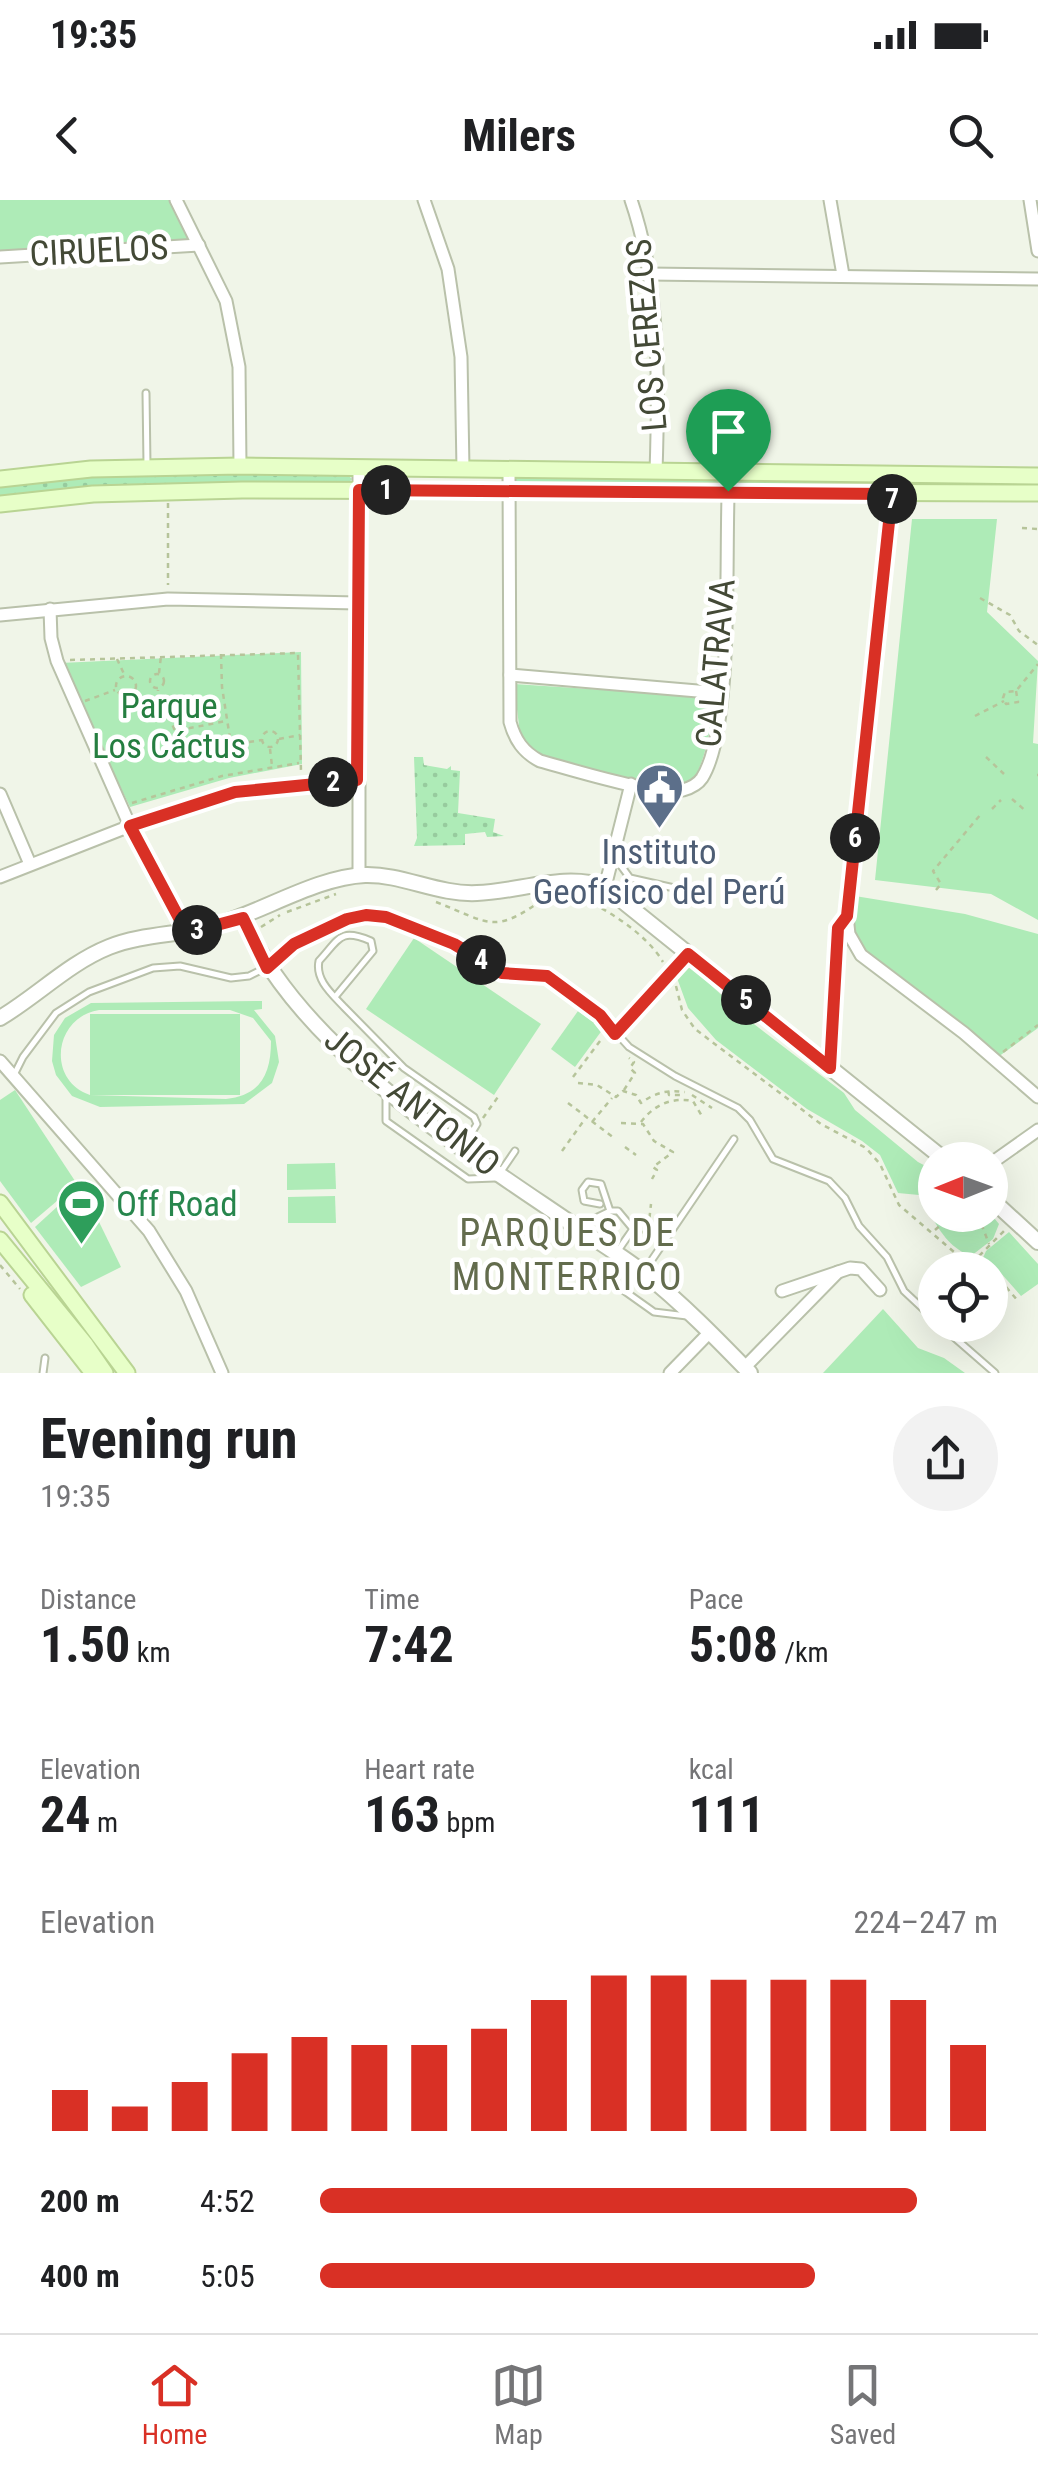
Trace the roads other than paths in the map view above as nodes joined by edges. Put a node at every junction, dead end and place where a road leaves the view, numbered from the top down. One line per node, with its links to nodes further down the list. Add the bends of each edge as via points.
1 (176, 200): 6 (street)
2 (424, 200): 16 (street, via 448,269 461,357)
3 (631, 200): 9 (street, LOS CEREZOS)
4 (830, 200): 10 (street)
5 (1030, 200): 7 (street)
6 (198, 246): 8 (street, CIRUELOS); 13 (street, via 226,301 234,338)
7 (1038, 251)
8 (0, 257)
9 (648, 274): 10 (street); 18 (street, LOS CEREZOS)
10 (843, 276): 11 (street)
11 (1038, 279)
12 (146, 393): 14 (lane)
13 (240, 466): 14 (main road); 15 (main road)
14 (147, 468): 21 (main road)
15 (359, 468): 16 (main road); 22 (street)
16 (464, 469): 17 (main road)
17 (509, 470): 18 (main road); 23 (street, CALATRAVA)
18 (656, 472): 19 (main road)
19 (729, 472): 20 (main road); 25 (street, CALATRAVA)
20 (1038, 476)
21 (0, 480)
22 (359, 490): 23 (main road); 27 (main road, via 92,494); 28 (street)
23 (509, 490): 25 (main road); 31 (street, CALATRAVA)
24 (1038, 490): 26 (main road)
25 (728, 491): 26 (main road); 32 (street, CALATRAVA)
26 (892, 494): 53 (street, via 849,934 861,955)
27 (0, 504)
28 (357, 604): 29 (street, via 168,599); 33 (street)
29 (50, 609): 30 (street); 36 (street, via 57,661)
30 (0, 615)
31 (510, 675): 32 (street); 34 (street, CALATRAVA, via 510,722 528,754)
32 (721, 693): 34 (street, CALATRAVA, via 702,779 684,790)
33 (357, 780): 36 (street, via 235,792); 39 (street)
34 (632, 784): 37 (street)
35 (0, 794): 38 (street)
36 (130, 826): 38 (street); 44 (street)
37 (614, 854): 41 (street); 42 (lane, via 630,878)
38 (30, 864): 40 (street)
39 (360, 876): 41 (street, via 442,892 581,881); 43 (street)
40 (0, 877)
41 (605, 887): 45 (street)
42 (692, 892)
43 (243, 918): 44 (street); 46 (street, JOSÉ ANTONIO)
44 (187, 933): 48 (street, via 109,947)
45 (688, 954): 49 (street); 56 (street)
46 (267, 968): 49 (lane, via 294,944 347,919 386,917 454,944 502,973 547,976 600,1015); 51 (lane, via 231,978 201,968 153,968 89,992 56,1013); 52 (street, JOSÉ ANTONIO)
47 (334, 996): 47 (lane, via 373,950 371,942 347,933 319,962 320,978); 57 (lane, via 404,1068 477,1120)
48 (0, 1018)
49 (608, 1034): 73 (lane, via 738,1108 772,1159 830,1181)
50 (0, 1061): 51 (street)
51 (13, 1077): 83 (street, via 149,1230 186,1291)
52 (386, 1089): 57 (street, JOSÉ ANTONIO); 60 (lane, via 386,1121 468,1179)
53 (1038, 1096)
54 (1038, 1130): 58 (street)
55 (734, 1140): 69 (lane)
56 (922, 1142)
57 (463, 1147): 60 (street, JOSÉ ANTONIO)
58 (1008, 1151)
59 (516, 1152): 60 (lane)
60 (501, 1175): 65 (street, JOSÉ ANTONIO)
61 (0, 1203): 82 (main road)
62 (600, 1204): 63 (lane, via 584,1201 588,1182 601,1184)
63 (610, 1211): 65 (lane); 68 (lane, via 633,1229)
64 (1008, 1214): 66 (street)
65 (577, 1227): 68 (street, JOSÉ ANTONIO)
66 (1038, 1242)
67 (5, 1246): 80 (main road, via 14,1272); 81 (main road)
68 (616, 1254): 69 (street, JOSÉ ANTONIO); 74 (lane, via 608,1273 613,1285 654,1312)
69 (643, 1272): 74 (street, JOSÉ ANTONIO)
70 (838, 1272): 71 (street, via 861,1269); 72 (street); 78 (street)
71 (880, 1290)
72 (782, 1291)
73 (918, 1304)
74 (693, 1317): 75 (street, JOSÉ ANTONIO)
75 (710, 1332): 78 (street, JOSÉ ANTONIO); 84 (street)
76 (960, 1342): 85 (lane)
77 (45, 1358): 79 (lane)
78 (748, 1370)
79 (43, 1373)
80 (93, 1373)
81 (105, 1373)
82 (127, 1373)
83 (222, 1373)
84 (670, 1373)
85 (995, 1373)

